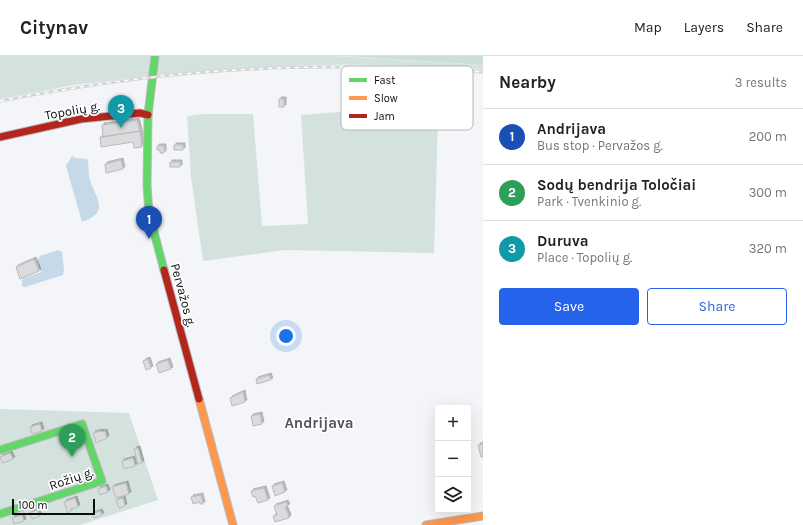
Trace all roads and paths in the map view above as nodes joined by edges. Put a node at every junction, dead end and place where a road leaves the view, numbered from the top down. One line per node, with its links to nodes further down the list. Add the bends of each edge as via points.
1 (156, 56): 2 (main road, Pervažos g.)
2 (148, 115): 3 (main road, Topolių g., via 140,113 80,119); 7 (main road, Pervažos g., via 149,213)
3 (0, 137)
4 (0, 450): 5 (main road, Rožių g., via 82,424 102,481)
5 (0, 514)
6 (483, 516): 8 (main road)
7 (233, 525)
8 (426, 525)

